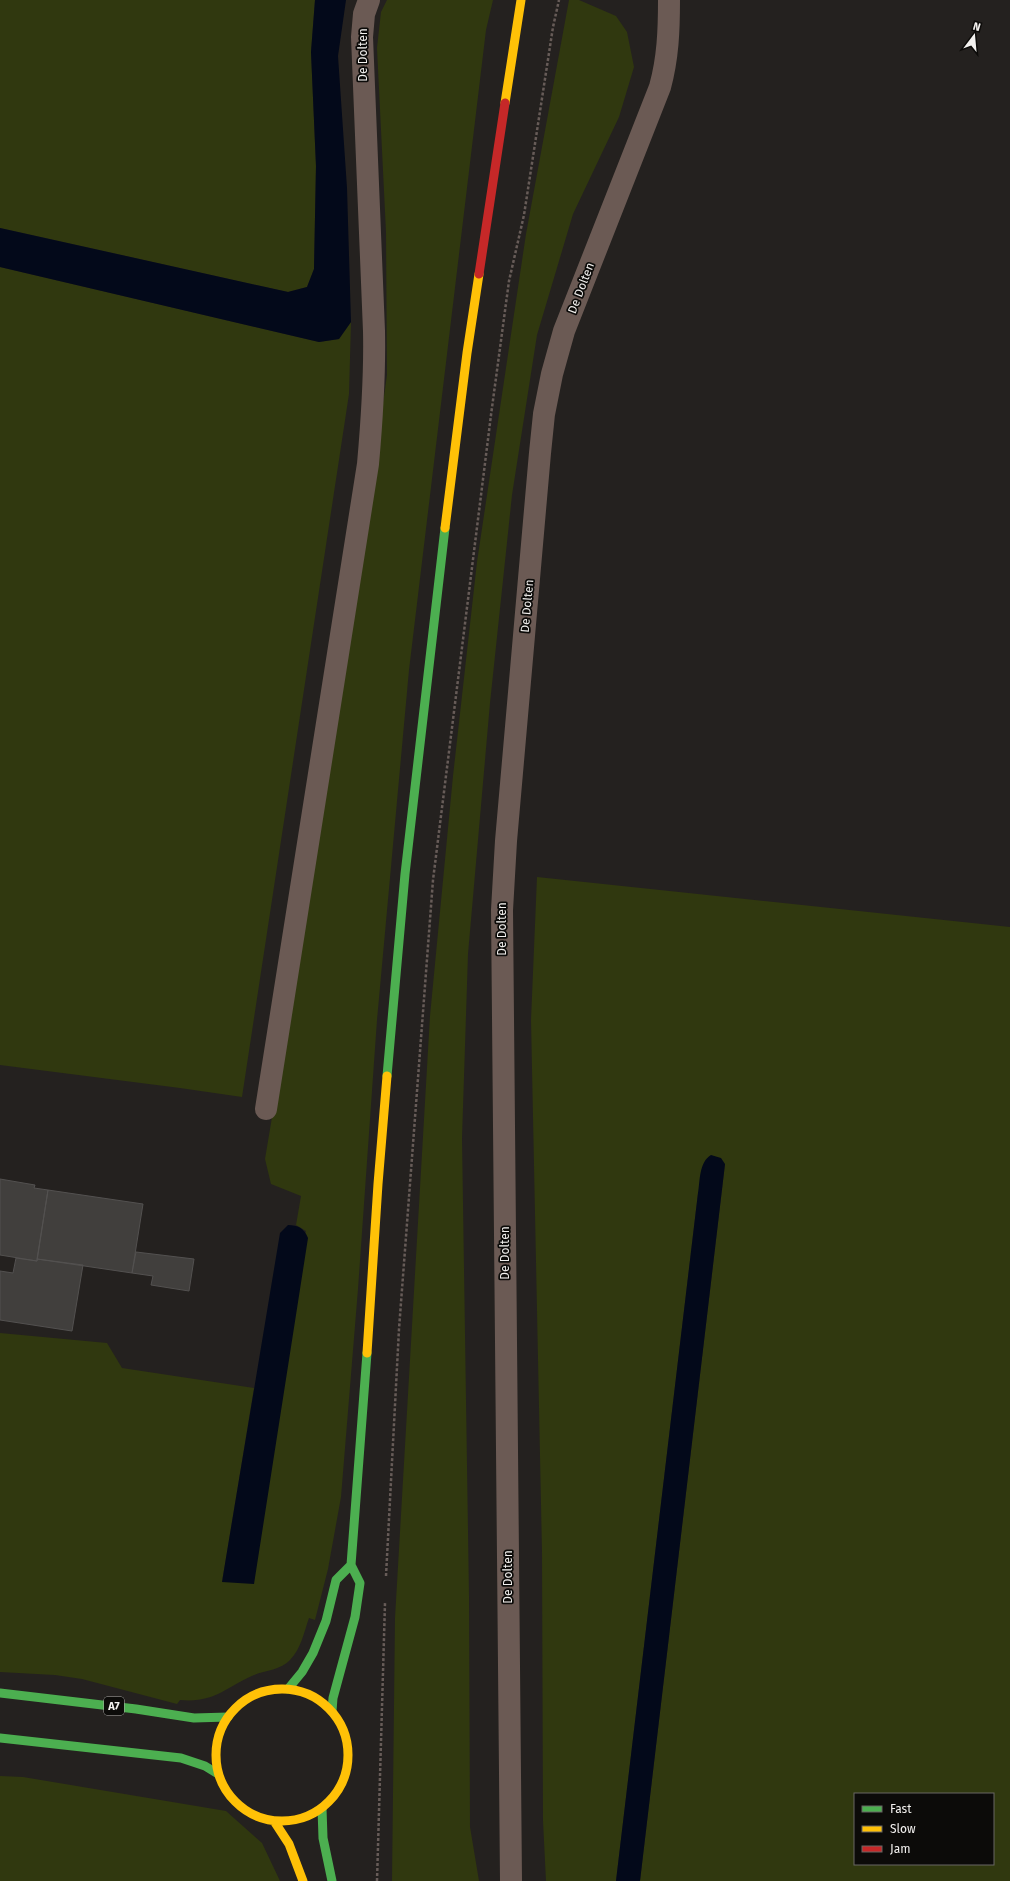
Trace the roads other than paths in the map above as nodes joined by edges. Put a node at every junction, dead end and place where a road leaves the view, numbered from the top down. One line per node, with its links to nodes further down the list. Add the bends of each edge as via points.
1 (369, 0): 4 (street, De Dolten, via 363,24 362,44 375,371 368,464)
2 (521, 0): 5 (main road, via 466,361 421,725 384,1108)
3 (670, 0): 16 (street, De Dolten, via 668,49 660,87 564,331 544,414 506,841 502,910)
4 (266, 1109)
5 (351, 1565): 6 (main road, via 337,1579 317,1647 305,1669); 8 (main road, via 360,1583 358,1604 337,1680)
6 (288, 1689): 8 (main road, via 312,1696); 9 (main road, via 272,1689 251,1697)
7 (0, 1693): 9 (main road, A7, via 194,1718)
8 (332, 1711): 12 (main road, via 343,1728 349,1747 348,1767 346,1777 336,1794)
9 (228, 1717): 11 (main road, via 217,1744)
10 (0, 1738): 11 (main road, via 181,1758 205,1766)
11 (218, 1774): 13 (main road, via 226,1791 239,1805 255,1816)
12 (322, 1808): 13 (main road, via 299,1820); 15 (main road, via 322,1838)
13 (274, 1821): 14 (main road, via 289,1844)
14 (303, 1881)
15 (332, 1881)
16 (511, 1881)

